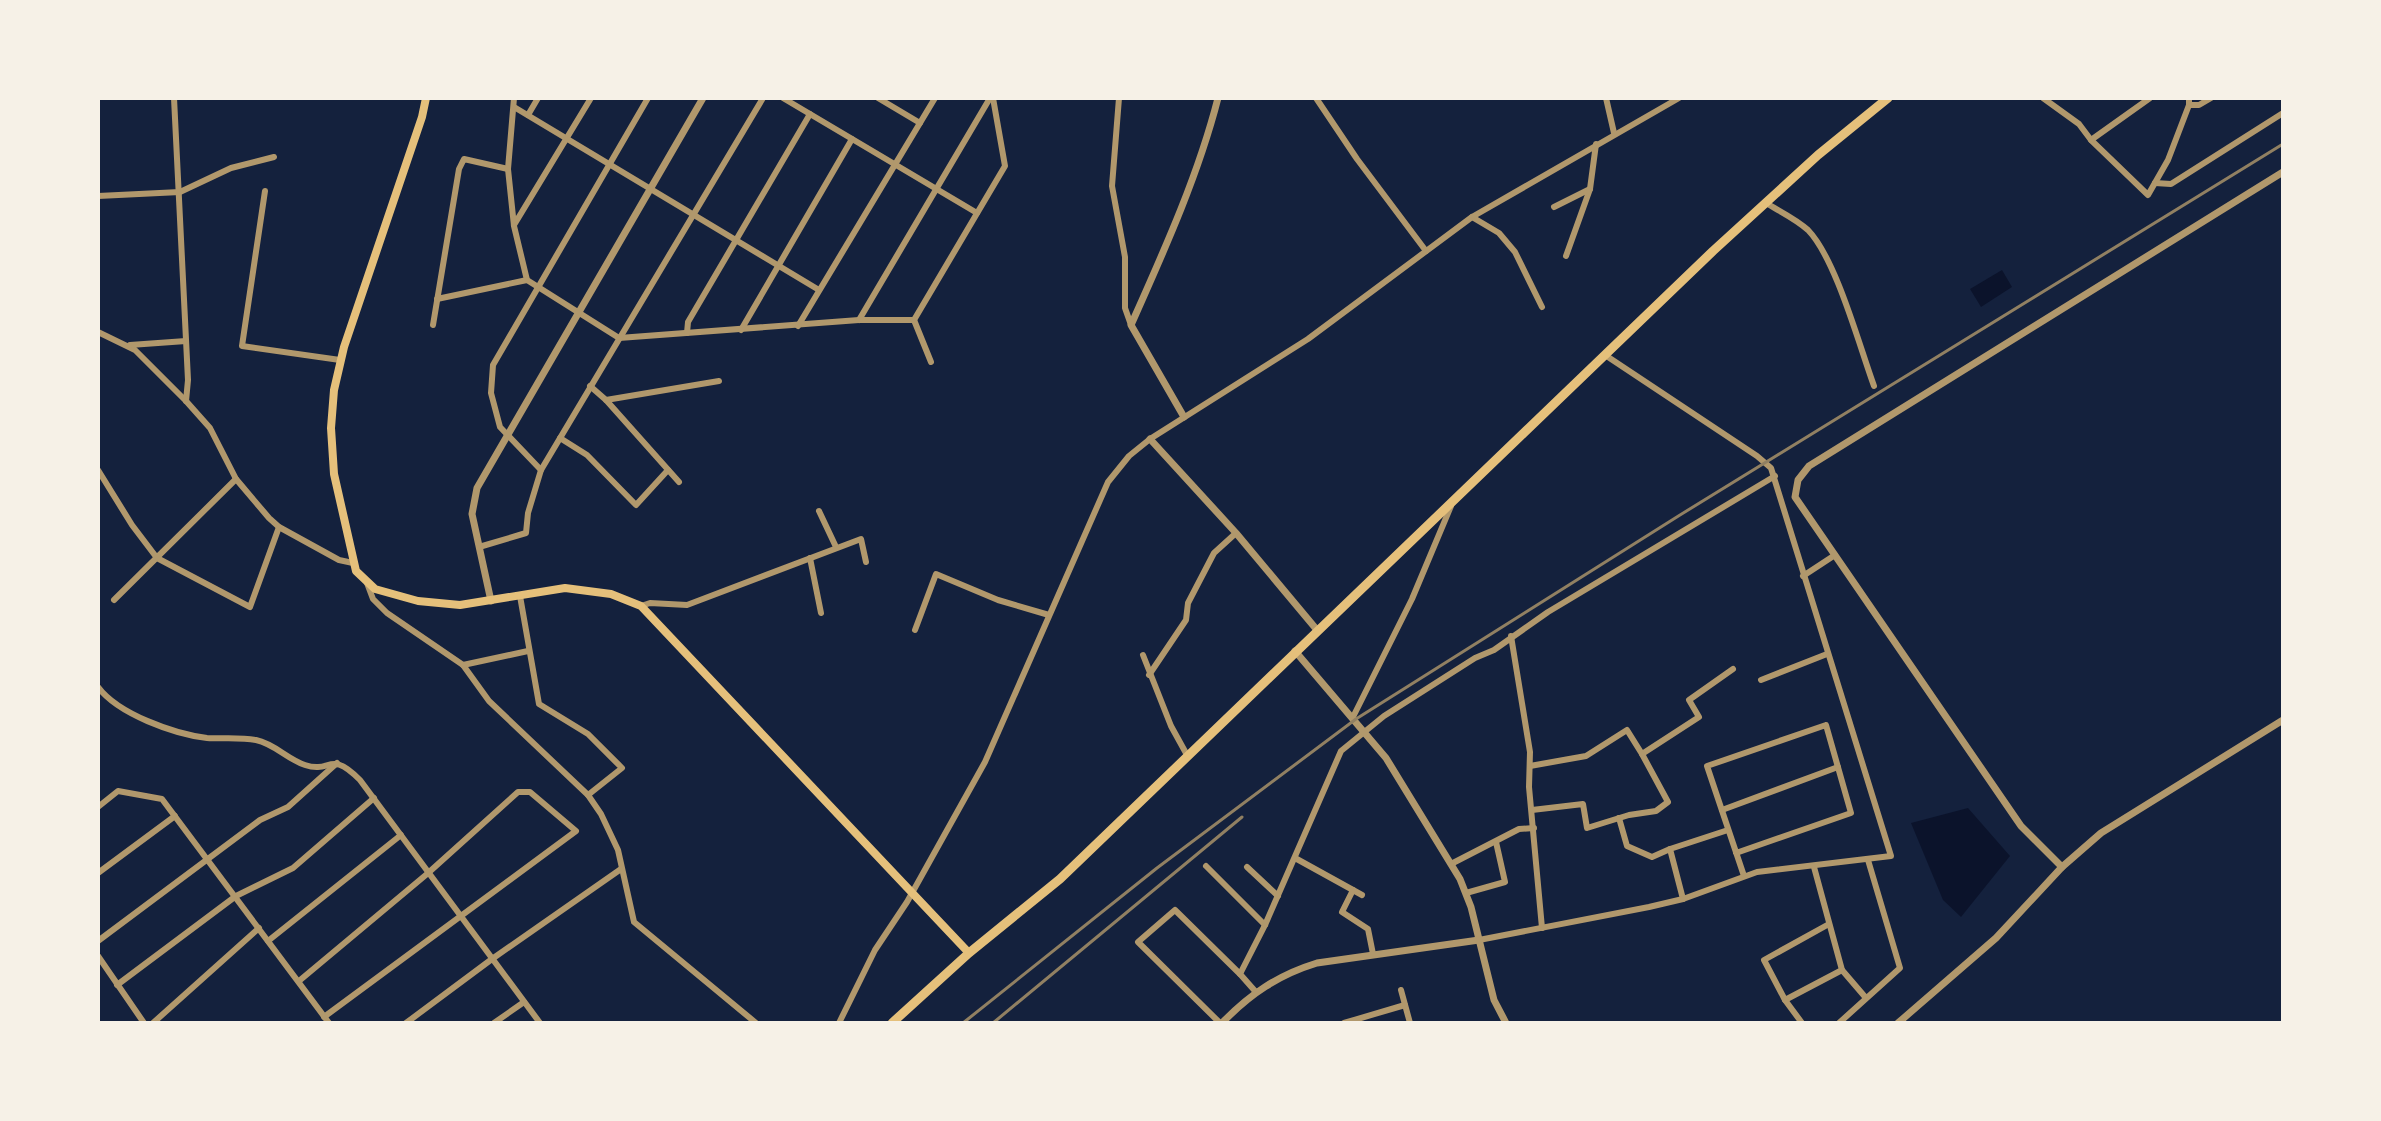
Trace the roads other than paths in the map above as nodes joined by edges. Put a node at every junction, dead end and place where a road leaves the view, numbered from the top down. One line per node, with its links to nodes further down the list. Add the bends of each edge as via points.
1 (174, 98): 43 (street)
2 (426, 98): 73 (main road)
3 (514, 98): 23 (street)
4 (538, 98): 26 (street)
5 (591, 98): 29 (street)
6 (648, 98): 34 (street)
7 (703, 98): 39 (street)
8 (763, 98): 48 (street)
9 (783, 98): 25 (street)
10 (878, 98): 27 (street)
11 (935, 98): 27 (street)
12 (991, 98): 40 (street); 47 (street, via 1005,166)
13 (1119, 98): 64 (street, via 1112,186)
14 (1218, 98): 64 (street, via 1207,141)
15 (1316, 98): 52 (street)
16 (1606, 98): 28 (street)
17 (1679, 98): 28 (street)
18 (1888, 98): 45 (main road)
19 (2043, 98): 31 (street, via 2079,124)
20 (2150, 98): 31 (street)
21 (2211, 98): 22 (street, via 2199,105)
22 (2189, 102): 38 (street)
23 (514, 107): 26 (street); 36 (street)
24 (2283, 113): 38 (street, via 2171,184)
25 (810, 114): 30 (street); 51 (street)
26 (528, 115): 29 (street)
27 (920, 123): 35 (street)
28 (1614, 133): 32 (street)
29 (567, 138): 34 (street); 50 (street)
30 (852, 139): 35 (street); 54 (street)
31 (2091, 140): 38 (street, via 2148,195)
32 (1596, 144): 41 (street); 49 (street)
33 (274, 157): 43 (street, via 231,168)
34 (610, 164): 39 (street); 56 (street)
35 (895, 165): 40 (street); 57 (street)
36 (508, 169): 50 (street); 58 (street, via 464,159)
37 (2283, 172): 96 (street, via 1809,466 1798,480 1795,497)
38 (2155, 183)
39 (650, 188): 48 (street); 60 (street)
40 (936, 189): 47 (street); 61 (street)
41 (1590, 189): 46 (street); 53 (street)
42 (265, 191): 73 (street, via 242,346)
43 (180, 192): 44 (street); 70 (street)
44 (98, 196)
45 (1766, 203): 72 (main road); 77 (street, via 1802,225 1820,246)
46 (1554, 207)
47 (977, 213): 62 (street)
48 (693, 214): 51 (street); 69 (street)
49 (1472, 217): 52 (street); 59 (street, via 1499,233 1515,252)
50 (514, 226): 55 (street)
51 (736, 240): 54 (street); 68 (street, via 688,322)
52 (1426, 251): 80 (street, via 1308,339)
53 (1566, 256)
54 (778, 266): 57 (street); 66 (street)
55 (527, 280): 56 (street); 58 (street)
56 (537, 288): 60 (street); 81 (street, via 493,365 491,393)
57 (819, 290): 65 (street)
58 (437, 299): 63 (street)
59 (1542, 307)
60 (578, 312): 69 (street); 81 (street)
61 (859, 320): 62 (street); 65 (street)
62 (914, 320): 74 (street)
63 (433, 325)
64 (1131, 325): 80 (street)
65 (798, 326): 66 (street)
66 (741, 330): 68 (street)
67 (98, 332): 71 (street)
68 (687, 333): 69 (street)
69 (619, 338): 76 (street)
70 (186, 341): 71 (street); 79 (street)
71 (127, 346): 79 (street)
72 (1605, 355): 87 (street, via 1757,456); 90 (main road)
73 (340, 360): 100 (main road, via 331,411 332,451)
74 (931, 362)
75 (719, 381): 78 (street)
76 (590, 386): 78 (street); 82 (street)
77 (1874, 386)
78 (606, 400): 86 (street)
79 (186, 401): 88 (street, via 210,428)
80 (1184, 417): 83 (street)
81 (506, 433): 85 (street); 94 (street, via 473,501)
82 (560, 438): 85 (street); 86 (street, via 587,455 636,505)
83 (1150, 439): 93 (street); 108 (street, via 1108,482)
84 (98, 470): 97 (street)
85 (541, 470): 94 (street, via 526,533)
86 (668, 470): 89 (street)
87 (1775, 476): 101 (street); 111 (street)
88 (236, 479): 92 (street); 97 (street)
89 (679, 482)
90 (1452, 503): 110 (main road); 121 (street, via 1412,599)
91 (819, 511): 95 (street)
92 (279, 527): 97 (street, via 250,607); 100 (street)
93 (1236, 533): 110 (street); 118 (street, via 1214,553 1188,603 1186,620)
94 (479, 547): 105 (street)
95 (836, 547): 98 (street); 99 (street, via 861,539)
96 (1835, 555): 101 (street); 149 (street, via 2021,826)
97 (157, 558): 104 (street)
98 (810, 558): 106 (street, via 687,605); 107 (street)
99 (866, 562)
100 (353, 563): 102 (main road)
101 (1803, 576): 114 (street)
102 (367, 583): 105 (main road, via 418,601); 116 (street, via 387,613)
103 (520, 596): 105 (main road); 106 (main road, via 576,589 611,594); 112 (street)
104 (114, 600)
105 (491, 601)
106 (641, 606): 155 (main road)
107 (821, 613)
108 (1049, 615): 109 (street, via 936,574); 155 (street, via 985,762)
109 (915, 630)
110 (1317, 630): 113 (main road)
111 (1511, 636): 123 (street); 127 (street)
112 (528, 651): 116 (street); 129 (street, via 539,704 588,734 622,768)
113 (1295, 651): 121 (street); 125 (main road)
114 (1827, 654): 119 (street); 144 (street, via 1891,856)
115 (1143, 655): 118 (street)
116 (463, 665): 129 (street, via 489,701)
117 (1733, 669): 124 (street, via 1689,700 1699,717)
118 (1149, 675): 125 (street)
119 (1761, 680)
120 (98, 687): 126 (street, via 138,717 192,736 254,739 308,767)
121 (1353, 717): 123 (street)
122 (2283, 720): 149 (street, via 2101,833)
123 (1367, 732): 143 (street, via 1336,759); 145 (street)
124 (1642, 754): 127 (street, via 1627,730 1586,756); 135 (street, via 1668,802 1656,811)
125 (1187, 755): 169 (main road, via 1060,879)
126 (337, 763): 130 (street); 142 (street, via 288,807)
127 (1530, 766): 132 (street)
128 (1838, 767): 133 (street); 133 (street, via 1826,725 1707,766); 141 (street, via 1851,813)
129 (588, 795): 150 (street, via 618,850)
130 (374, 798): 138 (street); 158 (street, via 293,868)
131 (98, 807): 134 (street, via 118,791 162,799)
132 (1532, 810): 135 (street, via 1583,804 1587,828); 136 (street)
133 (1722, 810): 137 (street)
134 (175, 816): 142 (street); 151 (street)
135 (1619, 818): 140 (street, via 1627,846 1652,857)
136 (1534, 828): 139 (street, via 1519,829); 165 (street)
137 (1728, 830): 140 (street); 141 (street)
138 (401, 835): 152 (street); 168 (street)
139 (1496, 842): 145 (street); 156 (street, via 1505,882)
140 (1670, 849): 160 (street)
141 (1736, 853): 153 (street)
142 (206, 858): 158 (street); 167 (street)
143 (1295, 858): 154 (street); 159 (street)
144 (1868, 860): 148 (street); 179 (street, via 1900,968)
145 (1451, 864): 156 (street)
146 (1206, 866): 163 (street)
147 (1247, 867): 159 (street)
148 (1814, 867): 153 (street); 162 (street)
149 (2062, 867): 198 (street, via 1996,938)
150 (621, 869): 172 (street); 189 (street, via 634,922)
151 (98, 873)
152 (427, 874): 161 (street); 161 (street, via 518,792 530,792 576,831); 175 (street)
153 (1744, 876): 160 (street)
154 (1353, 890): 157 (street); 170 (street, via 1342,912 1368,929)
155 (912, 892): 169 (main road); 190 (street, via 875,950)
156 (1466, 893): 166 (street)
157 (1362, 895)
158 (236, 896): 164 (street); 176 (street)
159 (1278, 896): 163 (street)
160 (1683, 899): 165 (street)
161 (460, 917): 172 (street); 183 (street)
162 (1829, 924): 173 (street); 180 (street, via 1764,960)
163 (1265, 925): 174 (street)
164 (259, 928): 168 (street); 185 (street)
165 (1542, 928): 166 (street)
166 (1479, 940): 170 (street); 195 (street, via 1494,1000)
167 (98, 941)
168 (268, 941): 175 (street)
169 (969, 953): 191 (main road)
170 (1373, 954): 178 (street, via 1307,966)
171 (98, 956): 176 (street)
172 (492, 959): 181 (street); 186 (street)
173 (1842, 970): 179 (street); 180 (street)
174 (1240, 974): 178 (street); 192 (street, via 1175,910 1138,942)
175 (299, 981): 183 (street)
176 (117, 985): 184 (street)
177 (1401, 990): 182 (street)
178 (1255, 991): 192 (street)
179 (1866, 998): 197 (street)
180 (1785, 1000): 196 (street)
181 (524, 1002): 187 (street); 188 (street)
182 (1405, 1005): 193 (street); 194 (street)
183 (327, 1020)
184 (144, 1023)
185 (153, 1023)
186 (406, 1023)
187 (494, 1023)
188 (540, 1023)
189 (756, 1023)
190 (839, 1023)
191 (892, 1023)
192 (1221, 1023)
193 (1344, 1023)
194 (1410, 1023)
195 (1506, 1023)
196 (1802, 1023)
197 (1839, 1023)
198 (1898, 1023)

